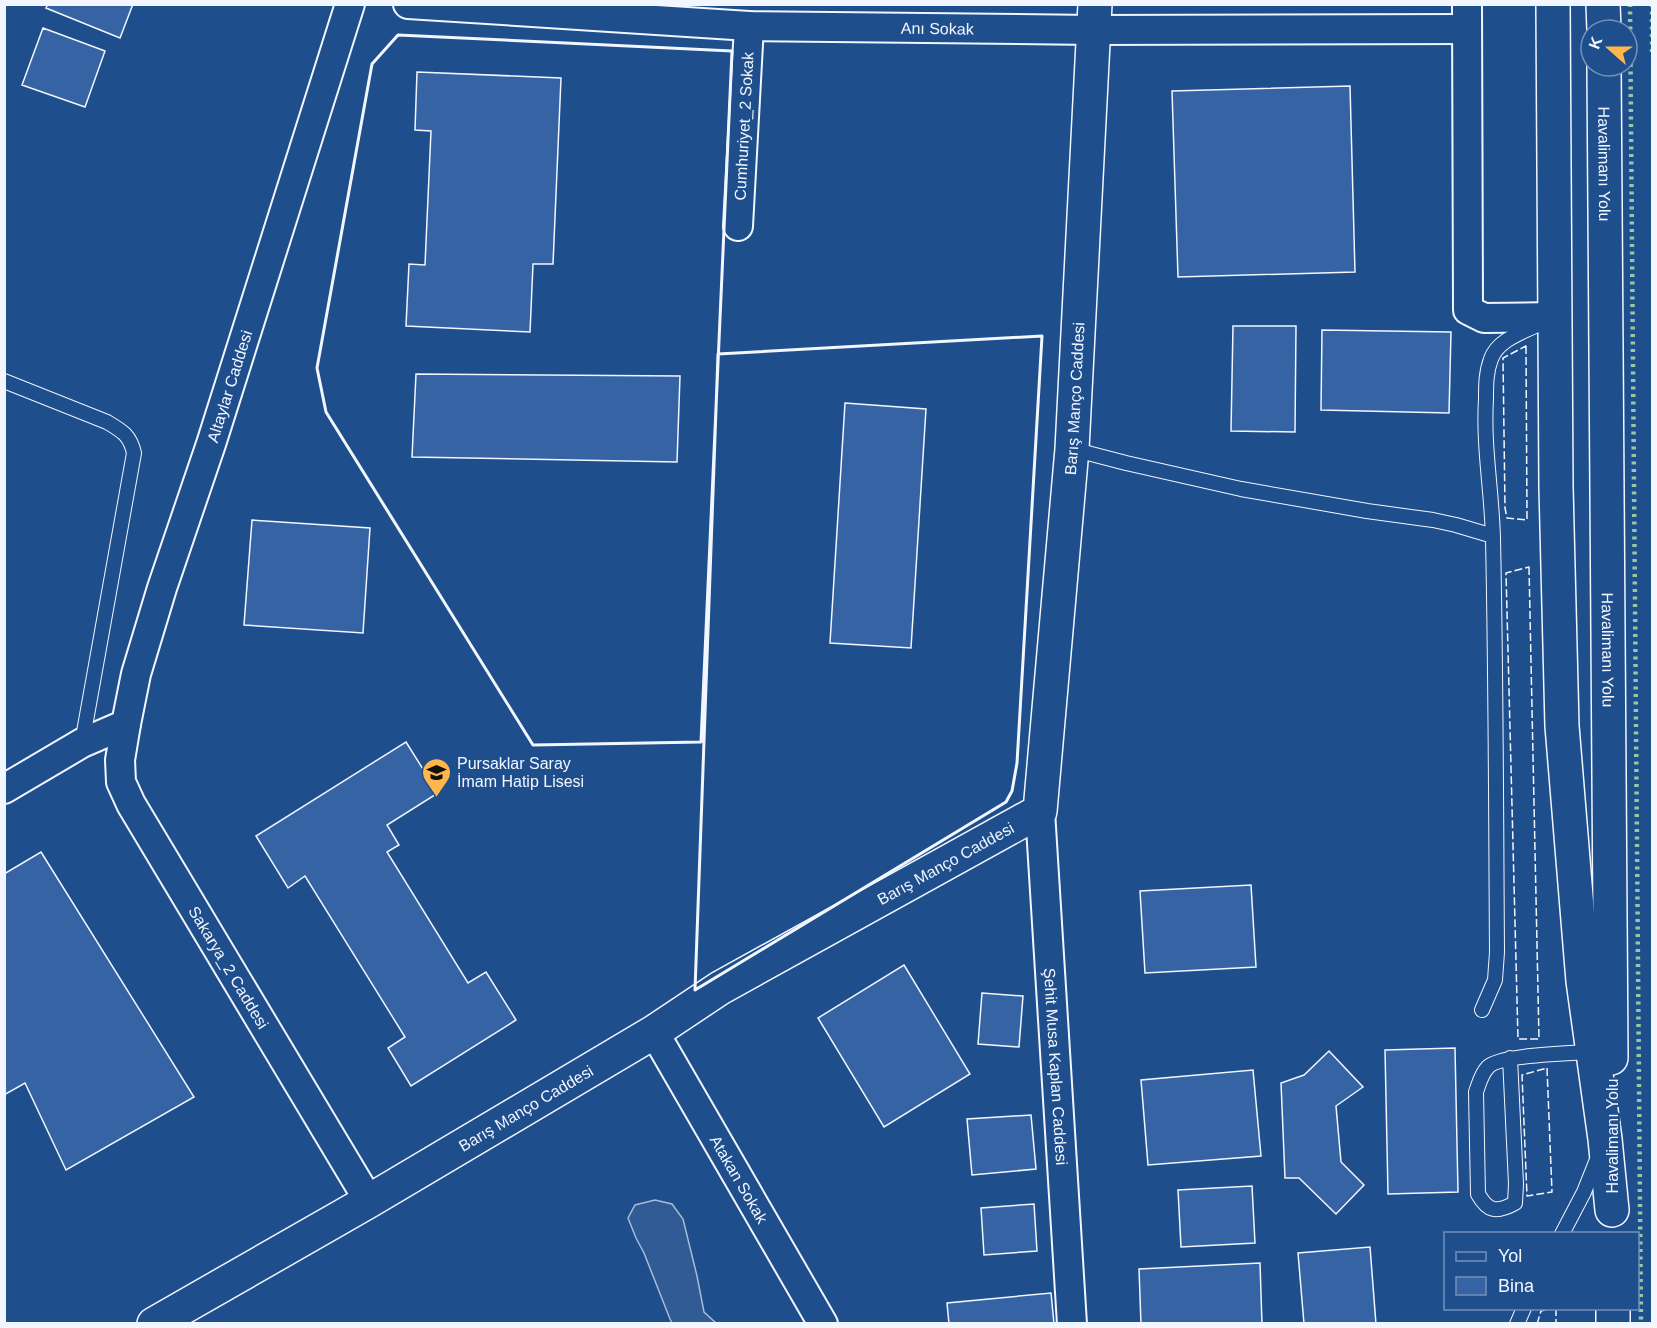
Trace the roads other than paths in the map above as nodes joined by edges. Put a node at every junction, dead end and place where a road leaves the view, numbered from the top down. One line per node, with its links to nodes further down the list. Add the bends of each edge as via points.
1 (350, 4): 13 (street, Altaylar Caddesi, via 162,588 136,674)
2 (408, 4): 6 (street, Anı Sokak)
3 (1553, 4): 9 (main road)
4 (1095, 17): 5 (street, Anı Sokak); 6 (street, Anı Sokak); 11 (main road, Barış Manço Caddesi)
5 (1467, 17): 9 (street, via 1468,310 1484,318)
6 (749, 26): 8 (street, Cumhuriyet_2 Sokak)
7 (1604, 78): 23 (main road, Havalimanı Yolu)
8 (738, 226)
9 (1555, 317): 12 (lane, via 1497,348 1487,371 1485,426); 19 (main road, via 1562,726 1583,981)
10 (4, 381): 14 (lane, via 107,422 131,440 134,453)
11 (1072, 449): 12 (lane, via 1241,489 1433,520); 16 (main road, Barış Manço Caddesi)
12 (1493, 537): 17 (lane, via 1497,952 1494,980)
13 (126, 724): 14 (street); 22 (street, Sakarya_2 Caddesi, via 121,782 131,804)
14 (82, 743): 15 (street)
15 (4, 789)
16 (1040, 811): 18 (main road, Barış Manço Caddesi, via 720,988); 27 (street, Şehit Musa Kaplan Caddesi)
17 (1482, 1010)
18 (654, 1032): 22 (main road, Barış Manço Caddesi); 26 (street, Atakan Sokak)
19 (1593, 1052): 20 (lane); 21 (main road)
20 (1510, 1059): 20 (lane, via 1515,1203 1494,1209 1485,1206 1478,1194 1476,1092 1489,1065)
21 (1605, 1139): 23 (main road); 24 (lane)
22 (369, 1201): 25 (main road, Barış Manço Caddesi)
23 (1612, 1222)
24 (1563, 1232)
25 (154, 1323)
26 (823, 1323)
27 (1072, 1323)

